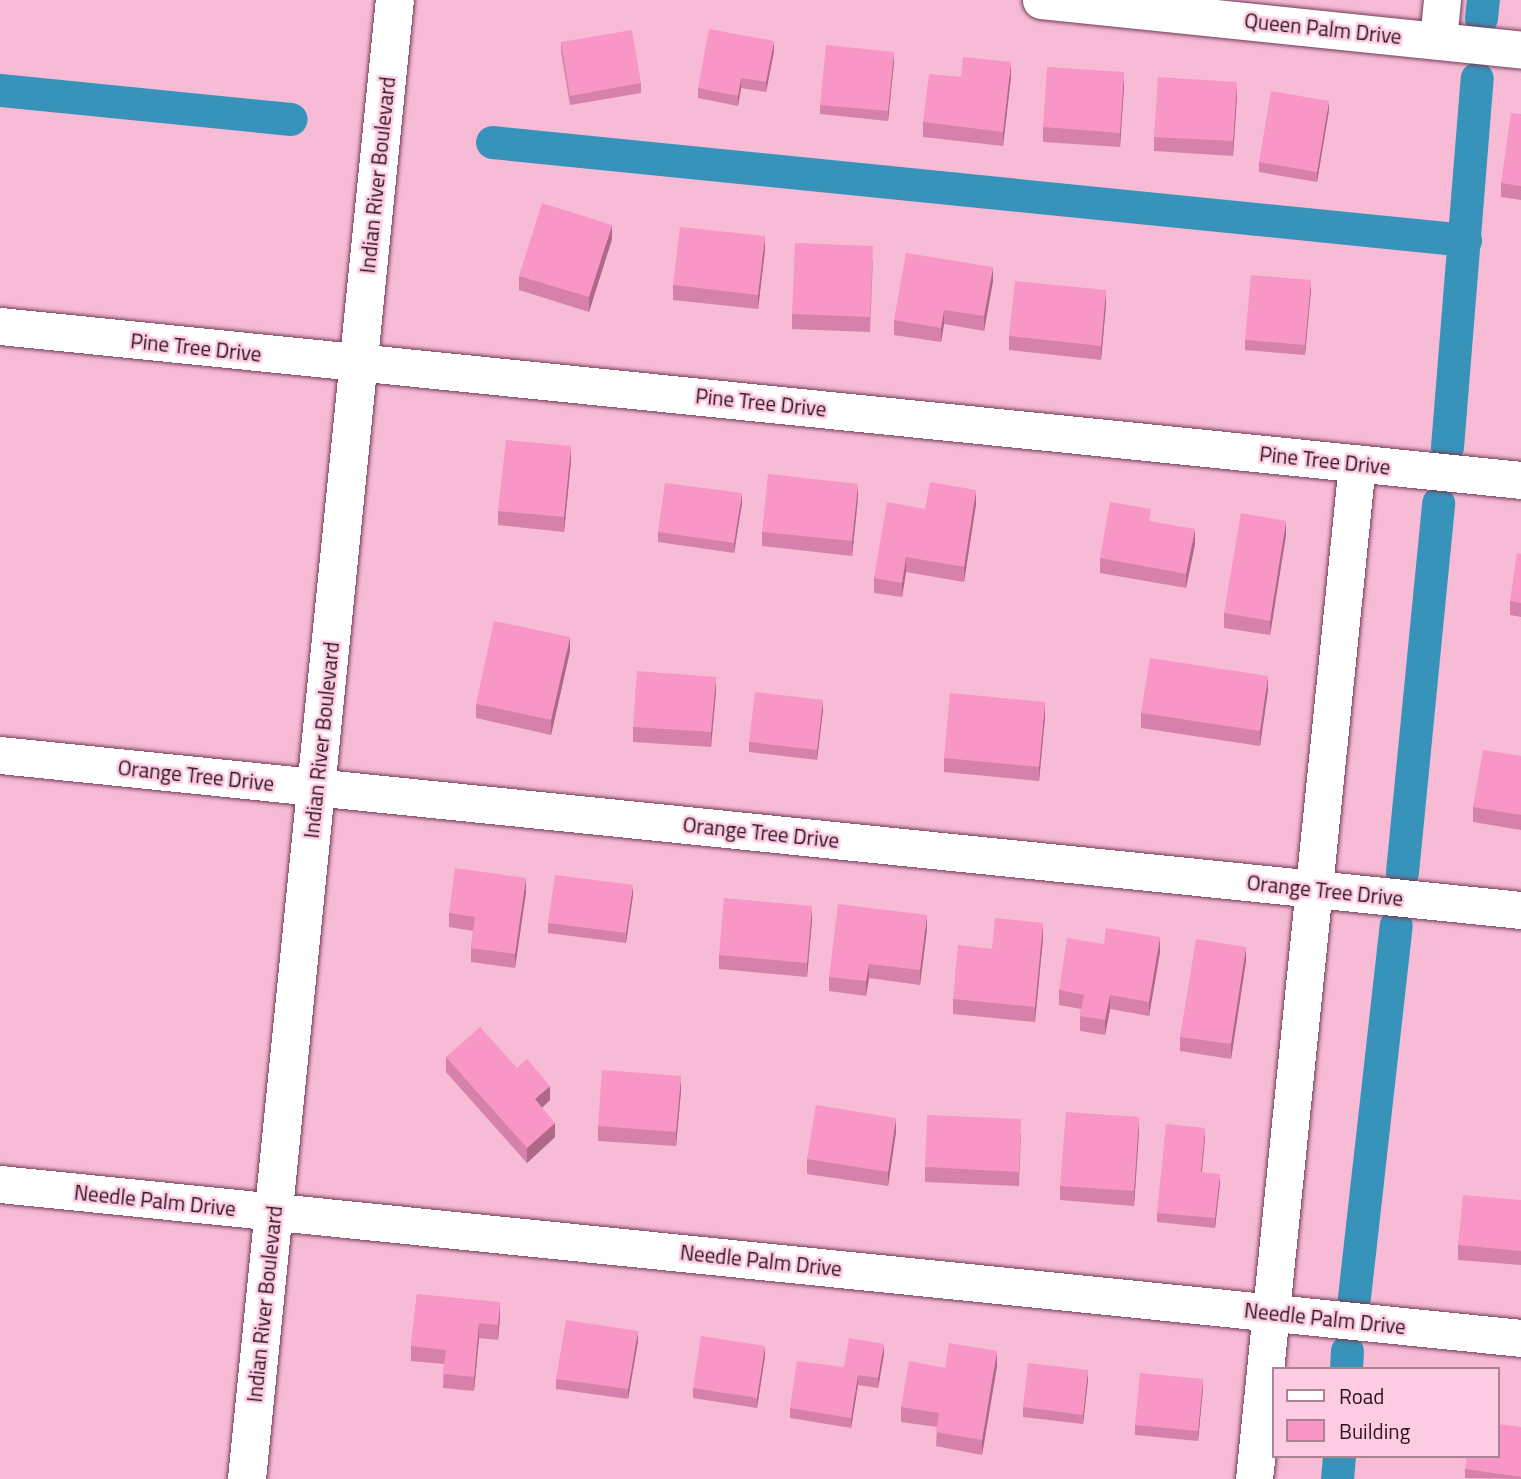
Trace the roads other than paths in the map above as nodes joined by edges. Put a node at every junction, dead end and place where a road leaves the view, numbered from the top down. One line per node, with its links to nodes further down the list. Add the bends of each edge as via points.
1 (395, 0): 7 (main road, Indian River Boulevard)
2 (1041, 0): 4 (street, Queen Palm Drive)
3 (1442, 0): 4 (street)
4 (1438, 40): 5 (street, Queen Palm Drive)
5 (1521, 50)
6 (0, 326): 7 (street, Pine Tree Drive)
7 (359, 363): 8 (street, Pine Tree Drive); 11 (main road, Indian River Boulevard)
8 (1357, 463): 9 (street, Pine Tree Drive); 12 (street)
9 (1521, 480)
10 (0, 755): 11 (street, Orange Tree Drive)
11 (316, 787): 12 (street, Orange Tree Drive); 15 (main road, Indian River Boulevard)
12 (1313, 889): 13 (street, Orange Tree Drive); 16 (street)
13 (1521, 910)
14 (0, 1184): 15 (street, Needle Palm Drive)
15 (274, 1212): 16 (street, Needle Palm Drive); 18 (main road, Indian River Boulevard)
16 (1271, 1312): 17 (street, Needle Palm Drive); 19 (street)
17 (1521, 1338)
18 (247, 1479)
19 (1254, 1479)

